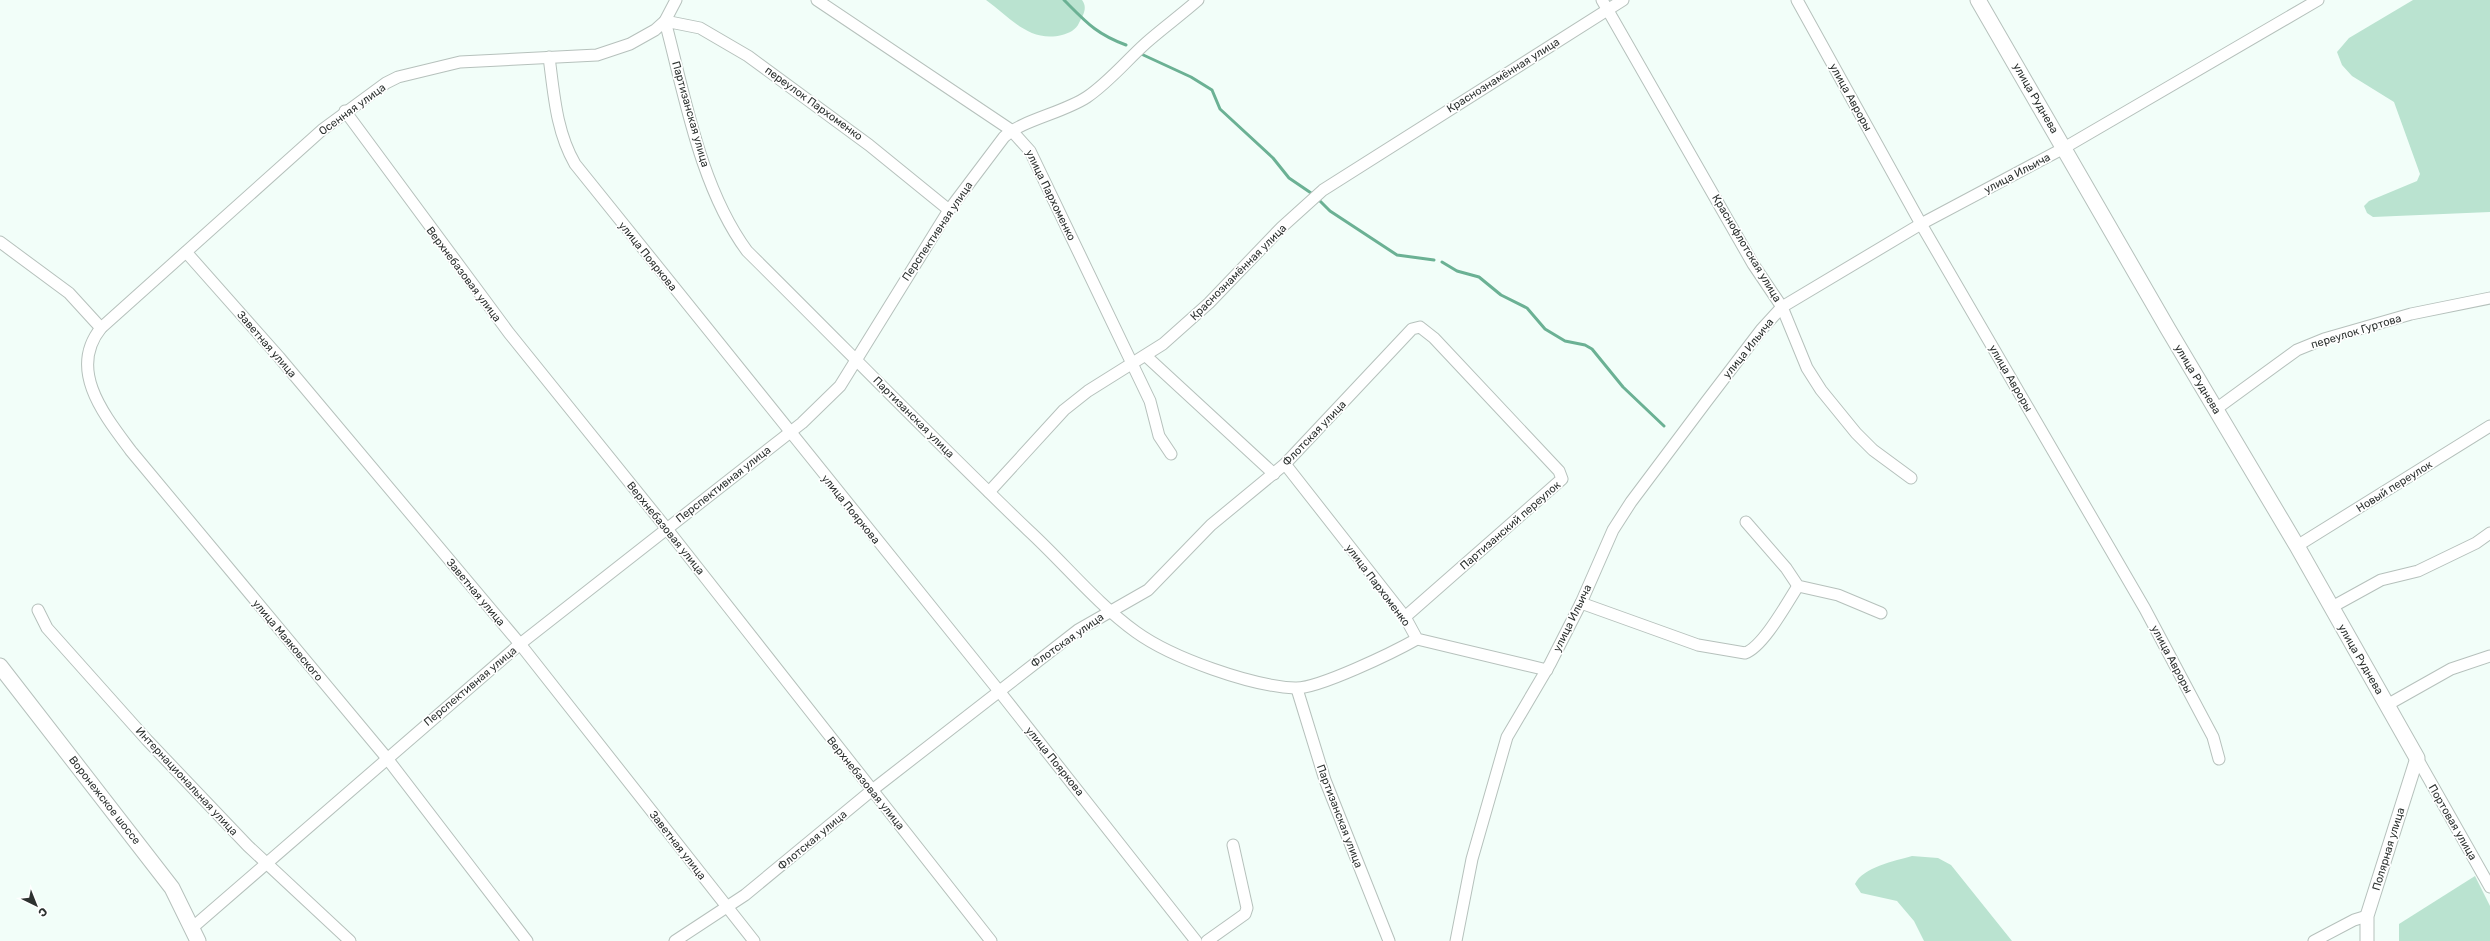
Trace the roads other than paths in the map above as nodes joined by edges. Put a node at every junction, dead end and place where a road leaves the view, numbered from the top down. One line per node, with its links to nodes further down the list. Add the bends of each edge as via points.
1 (676, 0): 10 (street, Осенняя улица)
2 (817, 0): 13 (street, улица Пархоменко)
3 (1198, 0): 13 (street, Перспективная улица, via 1088,96 1055,114)
4 (1622, 0): 8 (street, Краснознамённая улица)
5 (1797, 0): 16 (street, улица Авроры)
6 (1978, 0): 14 (main road, улица Руднева)
7 (2318, 0): 9 (street, улица Ильича)
8 (1605, 4): 20 (street, Краснофлотская улица, via 1753,264); 23 (street, Краснознамённая улица, via 1323,190 1305,205 1210,303)
9 (2299, 5): 14 (street, улица Ильича)
10 (665, 21): 11 (street, Осенняя улица, via 643,38 611,50 591,56); 15 (street, переулок Пархоменко, via 700,28 754,60 870,145); 24 (street, Партизанская улица, via 698,146 714,188 740,242)
11 (549, 57): 12 (street, Осенняя улица, via 460,62 398,77 374,90); 28 (street, улица Пояркова, via 558,122 575,164)
12 (345, 111): 18 (street, Осенняя улица); 35 (street, Верхнебазовая улица, via 508,333)
13 (1011, 130): 15 (street, Перспективная улица); 25 (street, улица Пархоменко, via 1030,151)
14 (2064, 148): 16 (street, улица Ильича); 26 (main road, улица Руднева)
15 (949, 210): 24 (street, Перспективная улица)
16 (1922, 224): 20 (street, улица Ильича); 55 (street, улица Авроры, via 2144,609 2213,737)
17 (0, 242): 21 (street, via 69,293)
18 (186, 252): 21 (street, Осенняя улица); 46 (street, Заветная улица, via 279,357)
19 (2490, 298): 26 (street, переулок Гуртова, via 2411,314 2324,338 2297,350)
20 (1782, 307): 32 (street, Краснофлотская улица, via 1807,368 1821,390 1873,450); 39 (street, улица Ильича, via 1756,336 1631,502 1613,530)
21 (101, 328): 53 (street, улица Маяковского, via 93,340 86,374 112,425 242,586)
22 (1434, 338): 30 (street, Флотская улица, via 1420,326 1412,329); 44 (street, Партизанский переулок, via 1559,471 1562,479)
23 (1146, 356): 25 (street, Краснознамённая улица); 31 (street)
24 (856, 360): 28 (street, Перспективная улица, via 840,386); 33 (street, Партизанская улица)
25 (1132, 362): 29 (street, улица Пархоменко, via 1150,401 1159,436); 33 (street, Краснознамённая улица, via 1064,410)
26 (2216, 409): 37 (main road, улица Руднева)
27 (2490, 426): 37 (street, Новый переулок)
28 (789, 432): 35 (street, Перспективная улица); 51 (street, улица Пояркова)
29 (1171, 454)
30 (1285, 464): 31 (street, Флотская улица); 44 (street, улица Пархоменко)
31 (1274, 474): 42 (street, Флотская улица, via 1211,525 1148,590)
32 (1911, 478)
33 (989, 492): 42 (street, Партизанская улица)
34 (1746, 522): 38 (street, via 1786,568)
35 (667, 529): 46 (street, Перспективная улица); 56 (street, Верхнебазовая улица)
36 (2490, 533): 40 (street, via 2476,543 2418,571 2381,580)
37 (2297, 546): 40 (main road, улица Руднева)
38 (1798, 586): 39 (street, via 1760,642 1752,651 1745,653 1698,645); 43 (street, via 1838,595)
39 (1581, 603): 49 (street, улица Ильича)
40 (2332, 607): 52 (main road, улица Руднева)
41 (38, 610): 58 (street, Интернациональная улица, via 47,628 136,729)
42 (1110, 611): 50 (street, Партизанская улица, via 1137,632 1194,661 1266,684); 51 (street, Флотская улица, via 1084,626)
43 (1881, 613)
44 (1405, 618): 45 (street, улица Пархоменко)
45 (1417, 639): 49 (street); 50 (street, Партизанская улица, via 1382,658)
46 (520, 644): 53 (street, Перспективная улица); 60 (street, Заветная улица)
47 (2490, 656): 52 (street, via 2451,669)
48 (0, 666): 62 (main road, Воронежское шоссе, via 172,888)
49 (1547, 670): 71 (street, улица Ильича, via 1507,737 1476,843)
50 (1297, 689): 70 (street, Партизанская улица, via 1325,780)
51 (999, 691): 56 (street, Флотская улица); 68 (street, улица Пояркова)
52 (2387, 705): 54 (main road, улица Руднева)
53 (386, 757): 58 (street, Перспективная улица); 64 (street, улица Маяковского)
54 (2416, 758): 59 (street, Портовая улица); 61 (street, Полярная улица)
55 (2220, 759)
56 (871, 791): 60 (street, Флотская улица, via 745,895); 67 (street, Верхнебазовая улица)
57 (1233, 845): 69 (street, via 1247,908 1245,914)
58 (267, 864): 62 (street, Перспективная улица); 63 (street, Интернациональная улица)
59 (2490, 886)
60 (726, 907): 65 (street, Флотская улица); 66 (street, Заветная улица)
61 (2367, 916): 72 (street); 73 (street, Полярная улица)
62 (195, 934)
63 (350, 941)
64 (527, 941)
65 (676, 941)
66 (754, 941)
67 (991, 941)
68 (1196, 941)
69 (1207, 941)
70 (1389, 941)
71 (1456, 941)
72 (2314, 941)
73 (2367, 941)

